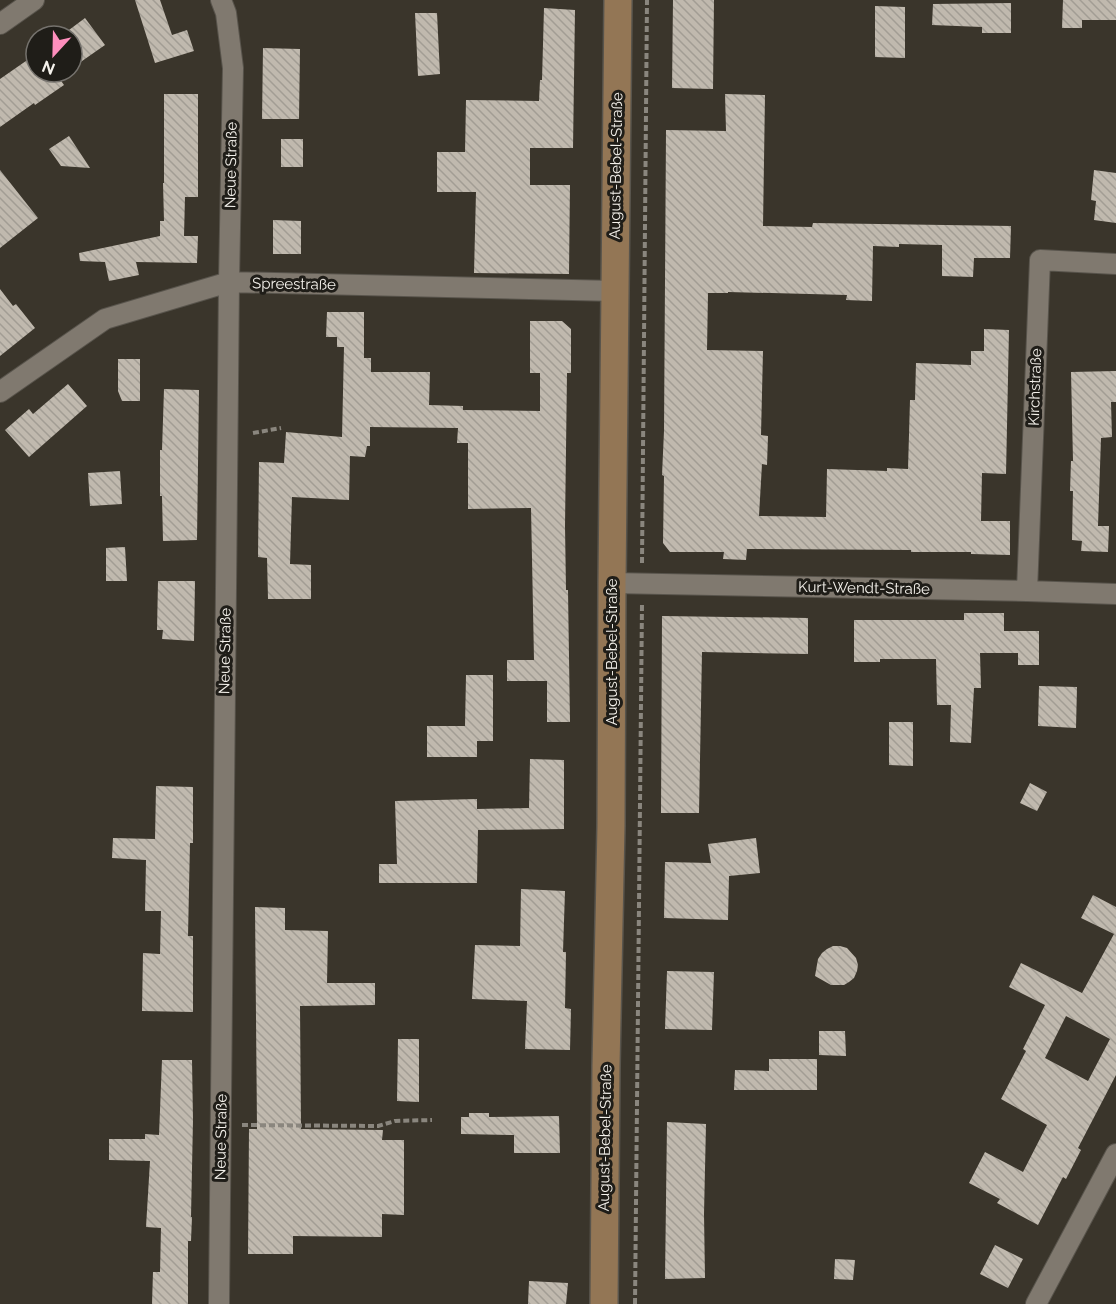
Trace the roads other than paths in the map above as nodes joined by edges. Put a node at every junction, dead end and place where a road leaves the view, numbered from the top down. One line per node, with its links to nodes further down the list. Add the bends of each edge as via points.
1 (34, 0): 4 (street)
2 (221, 0): 6 (street, Neue Straße, via 233,68)
3 (618, 0): 7 (main road, August-Bebel-Straße)
4 (0, 24)
5 (1116, 264): 10 (street, Kirchstraße, via 1040,260)
6 (229, 282): 7 (street, Spreestraße); 8 (street, Spreestraße, via 105,319); 13 (street, Neue Straße)
7 (615, 291): 9 (main road, August-Bebel-Straße)
8 (0, 392)
9 (612, 583): 10 (street, Kurt-Wendt-Straße); 14 (main road, August-Bebel-Straße)
10 (1027, 591): 11 (street, Kurt-Wendt-Straße)
11 (1116, 594)
12 (1116, 1154): 15 (street)
13 (219, 1304)
14 (604, 1304)
15 (1036, 1304)

